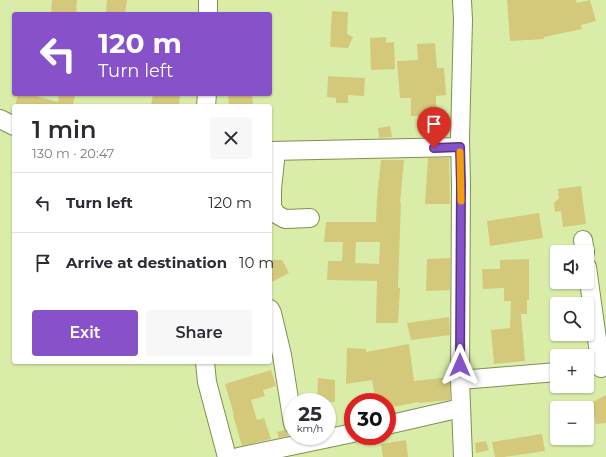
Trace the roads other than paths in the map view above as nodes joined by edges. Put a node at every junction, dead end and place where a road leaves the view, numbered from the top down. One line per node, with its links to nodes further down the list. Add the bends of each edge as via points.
1 (208, 0): 3 (street)
2 (462, 0): 6 (street)
3 (208, 12)
4 (0, 119): 5 (street)
5 (12, 125)
6 (460, 147): 7 (street); 14 (street)
7 (273, 151): 8 (street, via 272,207 276,214 285,219)
8 (310, 218)
9 (589, 289): 12 (street)
10 (272, 313): 15 (street)
11 (205, 364): 20 (street, via 207,382)
12 (598, 369)
13 (550, 373): 14 (street)
14 (460, 380): 16 (street)
15 (288, 393)
16 (462, 408): 17 (street); 22 (street)
17 (396, 423)
18 (344, 434): 19 (street)
19 (296, 446): 21 (street)
20 (227, 457)
21 (238, 457)
22 (463, 457)

